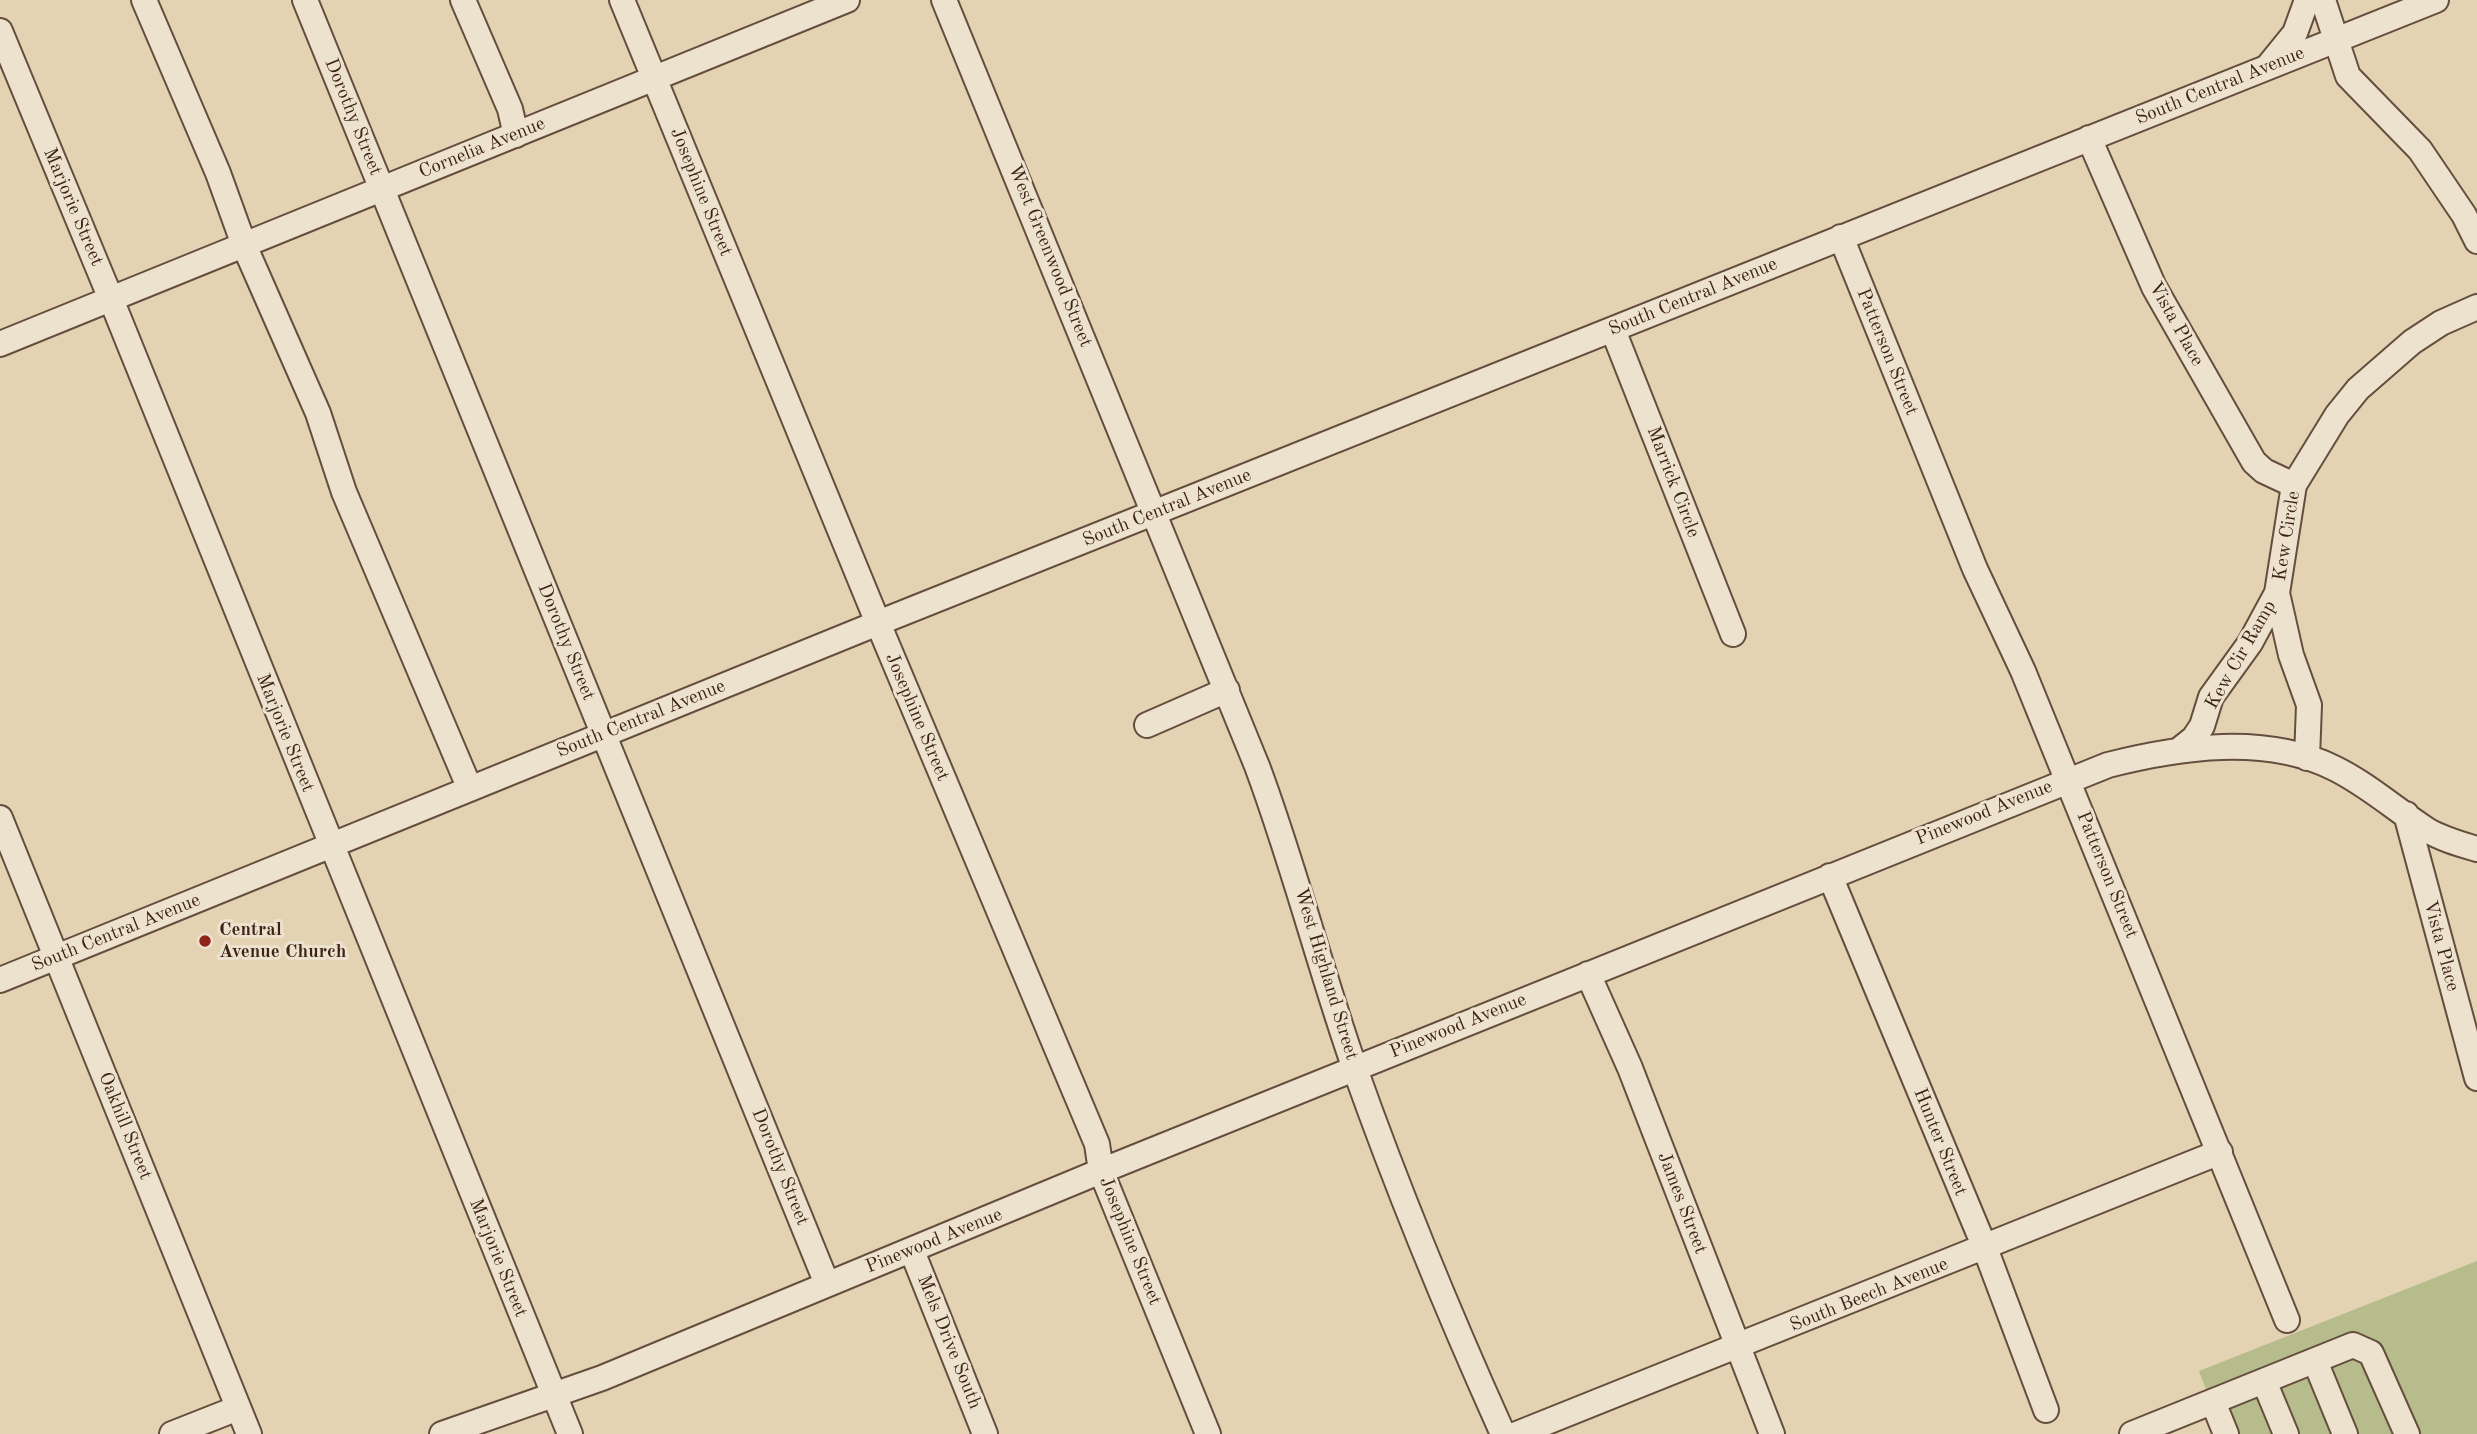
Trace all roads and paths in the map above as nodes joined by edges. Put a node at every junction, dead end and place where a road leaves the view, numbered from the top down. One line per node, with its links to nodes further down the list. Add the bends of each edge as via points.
1 (144, 0): 19 (street)
2 (305, 0): 16 (street, Dorothy Street)
3 (463, 0): 14 (street, via 510,109)
4 (622, 0): 13 (street, Josephine Street)
5 (847, 0): 13 (street, Cornelia Avenue)
6 (944, 0): 25 (street, West Greenwood Street)
7 (2306, 0): 12 (street, via 2295,33)
8 (2323, 0): 11 (street)
9 (2436, 0): 11 (street, South Central Avenue)
10 (0, 31): 20 (street, Marjorie Street)
11 (2336, 40): 12 (street, South Central Avenue); 18 (street, via 2348,76 2420,150)
12 (2266, 68): 15 (street, South Central Avenue)
13 (656, 78): 14 (street, Cornelia Avenue); 27 (street, Josephine Street)
14 (516, 135): 16 (street, Cornelia Avenue)
15 (2090, 138): 17 (street, South Central Avenue); 24 (street, Vista Place, via 2154,287 2253,462)
16 (382, 188): 19 (street, Cornelia Avenue); 31 (street, Dorothy Street)
17 (1841, 237): 22 (street, South Central Avenue); 34 (street, Patterson Street, via 1975,569)
18 (2477, 242)
19 (244, 244): 20 (street, Cornelia Avenue); 35 (street, via 318,413 349,503)
20 (111, 299): 23 (street, Cornelia Avenue); 38 (street, Marjorie Street)
21 (2477, 307): 24 (street, Kew Circle, via 2412,342 2358,389)
22 (1613, 330): 25 (street, South Central Avenue); 28 (street, Marrick Circle)
23 (0, 344)
24 (2294, 485): 26 (street, Kew Circle)
25 (1155, 512): 27 (street, South Central Avenue); 29 (street, West Highland Street)
26 (2277, 593): 32 (street, Kew Cir Ramp, via 2250,643 2211,697 2202,726); 33 (street, Kew Circle, via 2291,655 2309,705)
27 (878, 623): 31 (street, South Central Avenue); 47 (street, Josephine Street, via 1097,1144)
28 (1732, 634)
29 (1227, 690): 30 (street); 44 (street, West Highland Street, via 1283,835)
30 (1147, 725)
31 (604, 734): 35 (street, South Central Avenue); 50 (street, Dorothy Street)
32 (2179, 750): 33 (street, Pinewood Avenue, via 2211,747); 34 (street, Pinewood Avenue)
33 (2307, 758): 36 (street, Pinewood Avenue, via 2334,768)
34 (2067, 779): 40 (street, Pinewood Avenue); 46 (street, Patterson Street)
35 (470, 789): 38 (street, South Central Avenue)
36 (2406, 814): 39 (street, Pinewood Avenue, via 2429,831); 45 (street, Vista Place)
37 (0, 818): 41 (street, Oakhill Street)
38 (330, 846): 41 (street, South Central Avenue); 55 (street, Marjorie Street)
39 (2477, 849)
40 (1830, 876): 42 (street, Pinewood Avenue); 48 (street, Hunter Street)
41 (58, 956): 43 (street, South Central Avenue); 57 (street, Oakhill Street)
42 (1588, 974): 44 (street, Pinewood Avenue); 52 (street, James Street, via 1630,1068)
43 (0, 980)
44 (1355, 1068): 47 (street, Pinewood Avenue); 65 (street, West Highland Street, via 1456,1329)
45 (2477, 1078)
46 (2220, 1152): 48 (street, South Beech Avenue); 51 (street, Patterson Street)
47 (1101, 1171): 49 (street, Pinewood Avenue); 64 (street, Josephine Street)
48 (1985, 1248): 52 (street, South Beech Avenue); 58 (street, Hunter Street)
49 (912, 1251): 50 (street, Pinewood Avenue); 63 (street, Mels Drive South)
50 (827, 1284): 55 (street, Pinewood Avenue)
51 (2287, 1321)
52 (1738, 1348): 66 (street, South Beech Avenue); 67 (street, James Street)
53 (2315, 1361): 54 (street); 71 (street); 72 (street, via 2353,1345 2371,1353)
54 (2264, 1381): 56 (street); 70 (street)
55 (554, 1395): 61 (street, Pinewood Avenue); 62 (street, Marjorie Street)
56 (2213, 1402): 68 (street); 69 (street)
57 (238, 1408): 59 (street); 60 (street, Oakhill Street)
58 (2046, 1410)
59 (172, 1434)
60 (249, 1434)
61 (442, 1434)
62 (570, 1434)
63 (985, 1434)
64 (1208, 1434)
65 (1503, 1434)
66 (1517, 1434)
67 (1772, 1434)
68 (2132, 1434)
69 (2226, 1434)
70 (2286, 1434)
71 (2345, 1434)
72 (2407, 1434)

